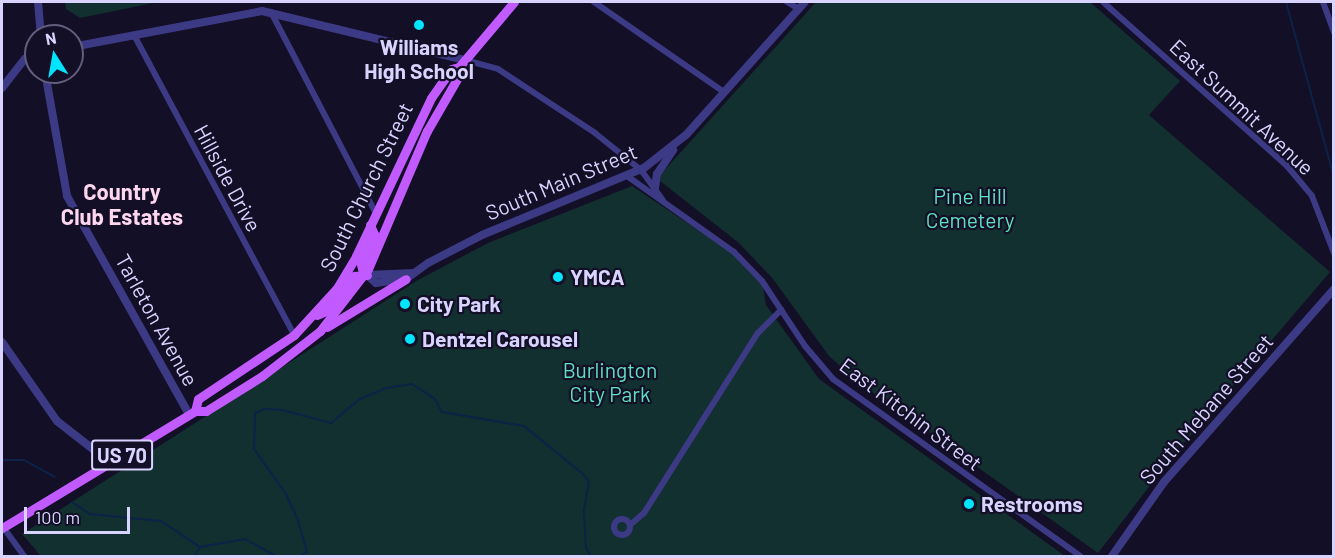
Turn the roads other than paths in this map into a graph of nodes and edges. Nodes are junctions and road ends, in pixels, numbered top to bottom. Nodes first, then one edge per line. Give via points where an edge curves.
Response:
1 (38, 2) edge
2 (514, 2) edge
3 (594, 2) edge
4 (787, 2) edge
5 (805, 2) edge
6 (1103, 2) edge
7 (1323, 2) edge
8 (799, 9) junction
9 (270, 11) junction
10 (40, 24) edge
11 (1334, 33) edge
12 (134, 35) junction
13 (84, 45) edge
14 (24, 60) edge
15 (462, 63) junction
16 (47, 84) edge
17 (2, 88) edge
18 (724, 92) junction
19 (678, 142) junction
20 (641, 170) junction
21 (627, 176) junction
22 (655, 188) junction
23 (665, 203) junction
24 (376, 214) junction
25 (370, 225) junction
26 (1334, 253) edge
27 (365, 274) junction
28 (410, 276) junction
29 (1334, 289) edge
30 (781, 310) junction
31 (312, 318) junction
32 (320, 331) junction
33 (294, 335) junction
34 (2, 342) edge
35 (192, 412) junction
36 (106, 465) junction
37 (630, 525) dead end
38 (2, 527) edge
39 (24, 556) edge
40 (1080, 556) edge
41 (1112, 556) edge

1 - 10 street
2 - 15 main road, South Church Street / US 70
3 - 18 street
4 - 8 street
5 - 8 street, South Main Street
6 - 26 street, East Summit Avenue via 1287,166 1312,196
7 - 11 street
8 - 18 street, South Main Street
9 - 12 street
9 - 15 street
9 - 24 street
12 - 13 street
12 - 33 street, Hillside Drive
14 - 17 street
15 - 20 street, East Kitchin Street via 484,62 531,89
15 - 24 main road, South Church Street / US 70 via 451,69 419,118
15 - 27 main road, South Church Street / US 70 via 461,72 427,131
16 - 35 street, Tarleton Avenue via 67,196
18 - 19 street, South Main Street
19 - 20 street, South Main Street
19 - 22 street via 657,174
20 - 21 street, South Main Street
20 - 22 street, East Kitchin Street
21 - 23 street, East Kitchin Street
21 - 28 street, South Main Street via 482,235
22 - 23 street, East Kitchin Street
23 - 30 street, East Kitchin Street via 734,252
24 - 25 main road, South Church Street / US 70
25 - 27 main road via 374,234 361,264
25 - 31 main road, South Church Street / US 70 via 337,288
27 - 28 street, South Main Street via 376,284
27 - 31 main road via 354,276 328,310
27 - 32 main road, South Church Street / US 70
28 - 32 main road
29 - 41 street, South Mebane Street via 1164,482
30 - 37 street via 758,333 644,513
30 - 40 street, East Kitchin Street via 833,379
31 - 33 main road, South Church Street / US 70
32 - 35 main road, South Church Street / US 70 via 262,376 206,411
33 - 35 main road, South Church Street / US 70 via 198,399
34 - 36 street via 57,421
35 - 36 main road, South Church Street / US 70
36 - 38 main road, South Church Street / US 70
38 - 39 street

